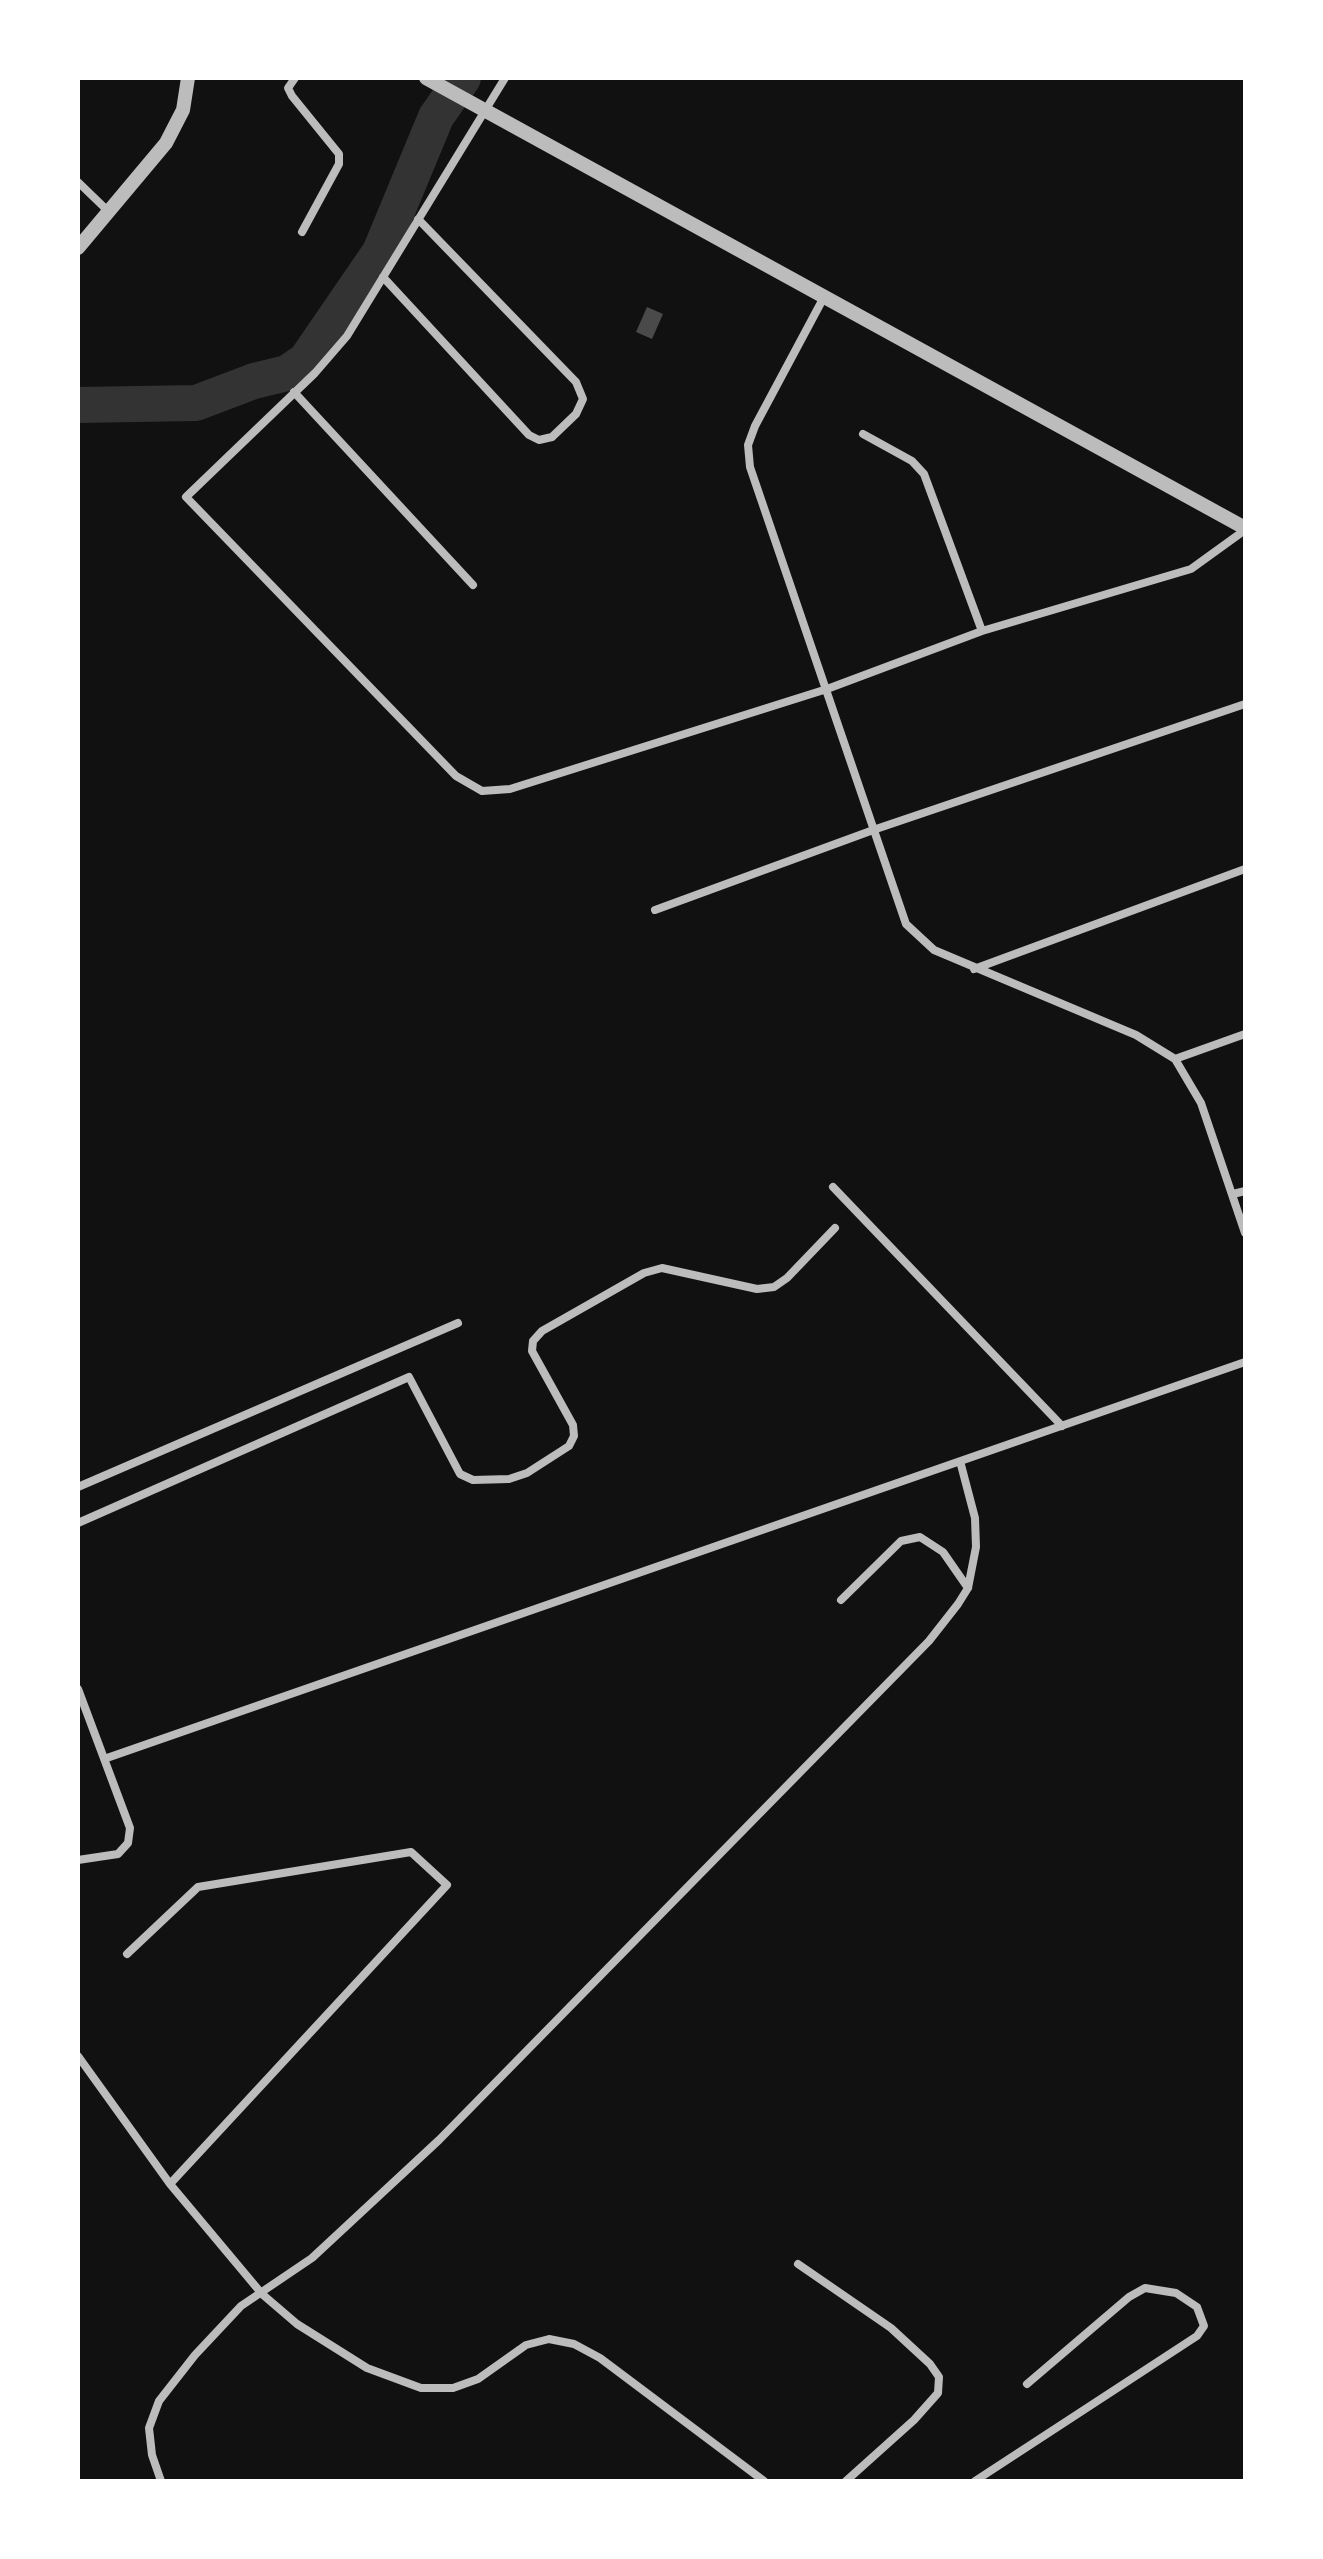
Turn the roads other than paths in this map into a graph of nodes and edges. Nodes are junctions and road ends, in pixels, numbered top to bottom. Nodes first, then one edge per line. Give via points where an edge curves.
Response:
1 (188, 78) edge
2 (295, 78) edge
3 (426, 78) edge
4 (505, 78) edge
5 (483, 112) junction
6 (78, 182) edge
7 (109, 212) junction
8 (418, 219) junction
9 (302, 232) dead end
10 (78, 248) edge
11 (383, 277) junction
12 (824, 297) junction
13 (294, 392) junction
14 (863, 434) dead end
15 (1245, 529) edge
16 (473, 585) dead end
17 (982, 631) junction
18 (827, 689) junction
19 (1245, 704) edge
20 (876, 829) junction
21 (1245, 869) edge
22 (655, 910) dead end
23 (974, 969) junction
24 (1245, 1034) edge
25 (1175, 1059) junction
26 (833, 1187) dead end
27 (1245, 1191) edge
28 (1233, 1194) junction
29 (835, 1228) dead end
30 (1245, 1233) edge
31 (458, 1323) dead end
32 (1245, 1362) edge
33 (1062, 1426) junction
34 (960, 1461) junction
35 (78, 1487) edge
36 (78, 1523) edge
37 (968, 1588) junction
38 (841, 1600) dead end
39 (78, 1689) edge
40 (104, 1759) junction
41 (78, 1860) edge
42 (127, 1954) dead end
43 (78, 2056) edge
44 (170, 2184) junction
45 (798, 2264) dead end
46 (262, 2294) junction
47 (1027, 2384) dead end
48 (161, 2481) edge
49 (764, 2481) edge
50 (846, 2481) edge
51 (975, 2481) edge

1 - 7 street via 183,110 166,143
2 - 9 street via 288,88 292,96 339,154 339,164
3 - 5 street
4 - 5 street
5 - 8 street
5 - 12 street
6 - 7 street
7 - 10 street
8 - 11 street
8 - 11 street via 576,382 583,399 576,414 552,437 539,440 529,435
11 - 13 street via 347,336
12 - 15 street
12 - 18 street via 748,445 750,467
13 - 16 street
13 - 18 street via 186,497 456,776 482,791 510,789
14 - 17 street via 912,461 924,474
15 - 17 street via 1191,569
17 - 18 street
18 - 20 street
19 - 20 street
20 - 22 street
20 - 23 street via 906,924 934,950
21 - 23 street
23 - 25 street via 1136,1035
24 - 25 street
25 - 28 street via 1201,1103
26 - 33 street
27 - 28 street
28 - 30 street
29 - 36 street via 774,1287 757,1289 662,1268 542,1331 532,1351 574,1436 569,1446 527,1473 473,1480 460,1474 409,1377
31 - 35 street
32 - 33 street
33 - 34 street
34 - 37 street via 975,1518
34 - 40 street
37 - 38 street via 943,1552 920,1537 901,1541
37 - 46 street via 929,1641 439,2140 312,2258
39 - 40 street
40 - 41 street via 130,1828 128,1843 118,1854
42 - 44 street via 198,1887 411,1852 447,1885
43 - 44 street
44 - 46 street
45 - 50 street via 891,2328 939,2377 938,2393 914,2420
46 - 48 street via 241,2306 159,2401 149,2428
46 - 49 street via 297,2324 367,2368 421,2388 453,2388 478,2379 526,2345 549,2339 574,2344
47 - 51 street via 1145,2288 1176,2293 1197,2307 1204,2326 1197,2336

